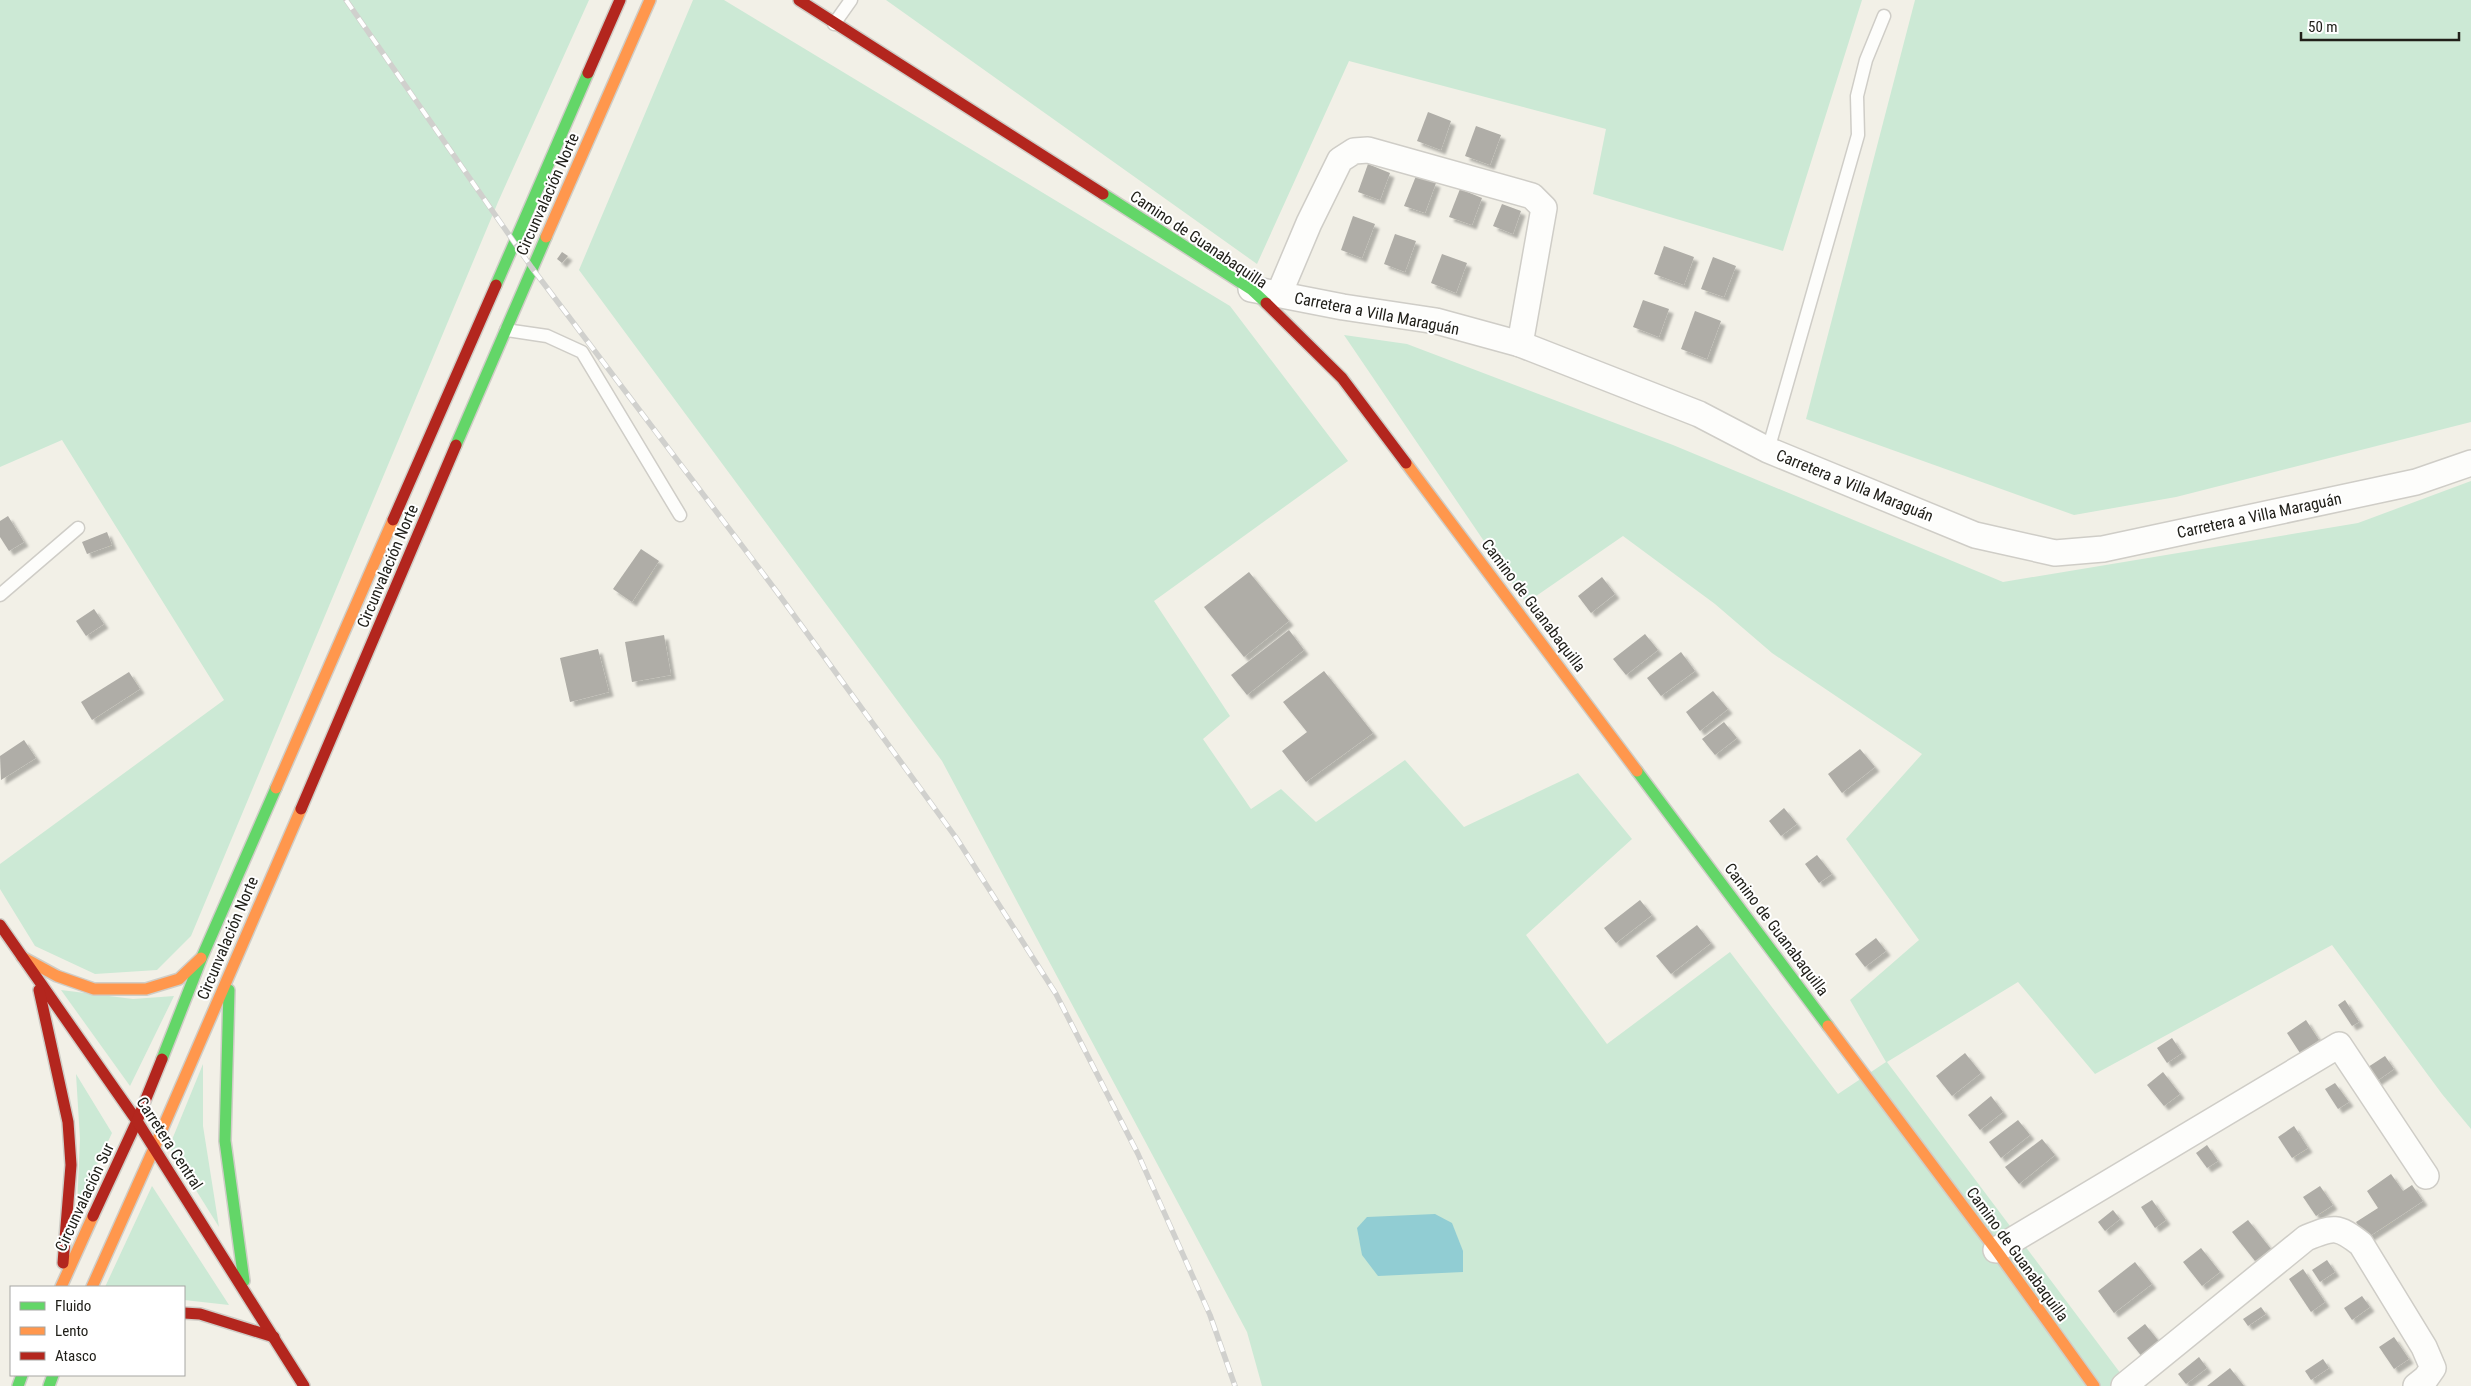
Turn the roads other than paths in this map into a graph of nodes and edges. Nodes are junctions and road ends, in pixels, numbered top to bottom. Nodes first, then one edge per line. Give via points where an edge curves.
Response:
1 (620, 0) edge
2 (650, 0) edge
3 (799, 0) edge
4 (851, 0) edge
5 (1884, 16) dead end
6 (834, 24) junction
7 (1251, 289) junction
8 (1279, 294) junction
9 (506, 330) junction
10 (1520, 344) junction
11 (1768, 450) junction
12 (2471, 463) edge
13 (680, 515) dead end
14 (78, 528) dead end
15 (0, 595) edge
16 (0, 925) edge
17 (22, 957) junction
18 (202, 957) junction
19 (229, 973) junction
20 (37, 979) junction
21 (137, 1121) junction
22 (155, 1146) junction
23 (2426, 1176) dead end
24 (1996, 1250) junction
25 (60, 1286) edge
26 (60, 1286) edge
27 (92, 1286) edge
28 (246, 1292) junction
29 (185, 1313) edge
30 (274, 1337) junction
31 (304, 1386) edge
32 (2094, 1386) edge
33 (2124, 1386) edge
34 (2416, 1386) edge

1 - 18 main road, Circunvalación Norte
2 - 9 main road, Circunvalación Norte
3 - 6 main road, Camino de Guanabaquilla
4 - 6 lane
5 - 11 lane via 1866,60 1857,96 1858,135
6 - 7 main road, Camino de Guanabaquilla
7 - 8 street, Carretera a Villa Maraguán
7 - 24 main road, Camino de Guanabaquilla via 1342,378
8 - 10 street, Carretera a Villa Maraguán via 1436,321
8 - 10 street via 1340,160 1354,151 1368,150 1532,196 1544,208
9 - 13 lane via 547,336 582,352
9 - 19 main road, Circunvalación Norte
10 - 11 street, Carretera a Villa Maraguán via 1700,414
11 - 12 street, Carretera a Villa Maraguán via 1975,535 2055,553 2103,548 2406,484
14 - 15 lane
16 - 17 main road, Carretera Central
17 - 18 main road via 57,976 94,989 146,989 179,979
17 - 20 main road, Carretera Central
18 - 21 main road, Circunvalación Norte
19 - 22 main road, Circunvalación Norte via 180,1094
19 - 28 main road via 224,1141
20 - 21 main road, Carretera Central
20 - 25 main road via 68,1122 70,1148 68,1221
21 - 22 main road, Carretera Central
21 - 26 main road, Circunvalación Sur
22 - 27 main road
22 - 28 main road, Carretera Central
23 - 24 street via 2340,1045
24 - 32 main road, Camino de Guanabaquilla
28 - 30 main road, Carretera Central
29 - 30 main road via 200,1314
30 - 31 main road, Carretera Central
33 - 34 street via 2306,1238 2329,1228 2347,1232 2361,1244 2424,1347 2433,1368

